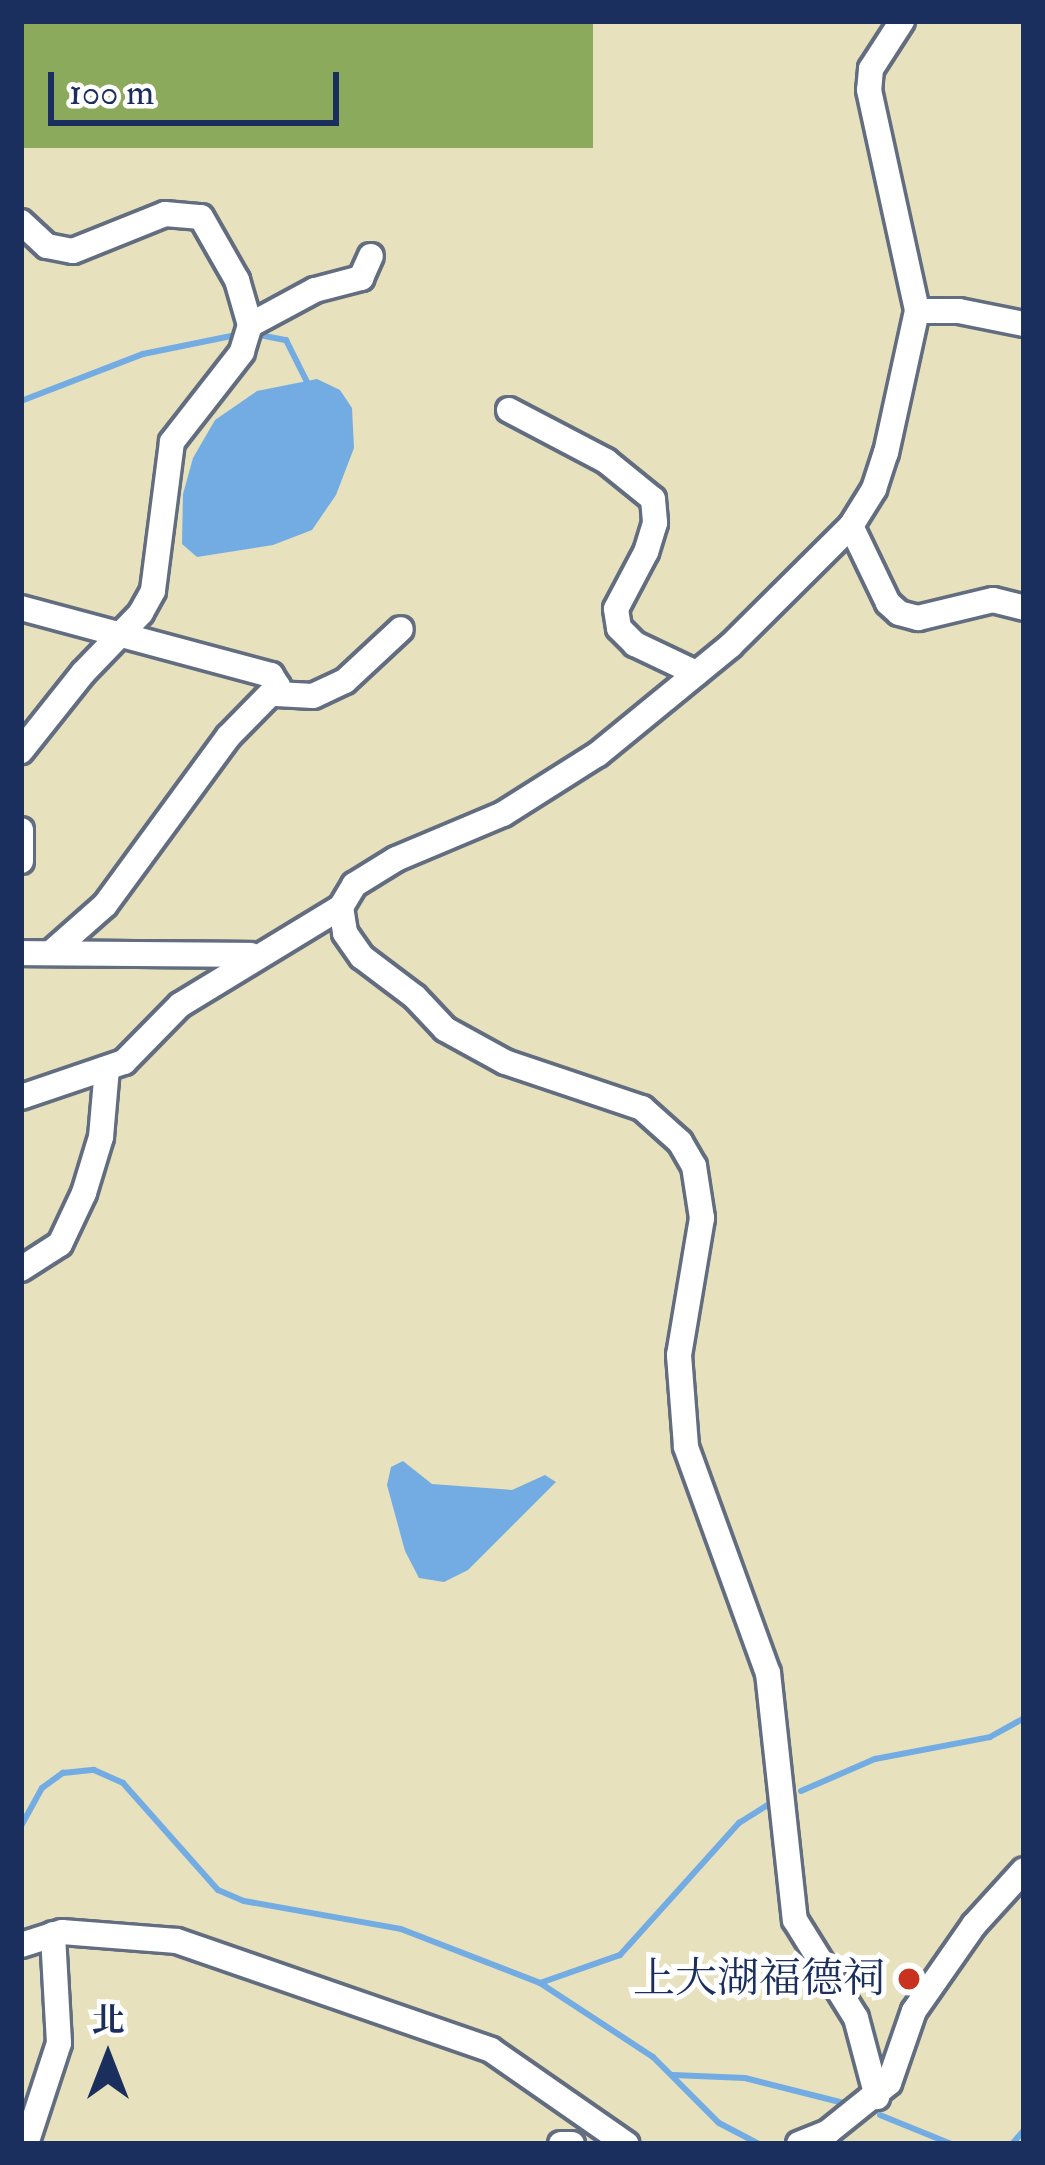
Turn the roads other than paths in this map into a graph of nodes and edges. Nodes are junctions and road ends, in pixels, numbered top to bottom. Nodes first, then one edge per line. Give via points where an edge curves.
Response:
1 (902, 21) edge
2 (21, 222) edge
3 (371, 256) dead end
4 (917, 311) junction
5 (1024, 324) edge
6 (250, 325) junction
7 (509, 410) dead end
8 (851, 526) junction
9 (21, 608) edge
10 (1024, 608) edge
11 (400, 629) dead end
12 (128, 632) junction
13 (696, 673) junction
14 (276, 694) junction
15 (21, 751) edge
16 (21, 830) edge
17 (21, 861) edge
18 (341, 908) junction
19 (54, 950) junction
20 (21, 953) edge
21 (266, 954) junction
22 (107, 1068) junction
23 (21, 1096) edge
24 (21, 1269) edge
25 (1024, 1870) edge
26 (53, 1934) junction
27 (21, 1945) edge
28 (877, 2097) junction
29 (26, 2144) edge
30 (561, 2144) edge
31 (572, 2144) edge
32 (626, 2144) edge
33 (799, 2144) edge

1 - 4 street via 871,69 869,90
2 - 6 street via 47,246 74,251 165,214 201,217 237,280
3 - 6 street via 361,278 315,290
4 - 5 street
4 - 8 street via 886,453
6 - 12 street via 242,352 172,442 153,591
7 - 13 street via 606,461 653,499 646,552 616,609 620,628 634,644
8 - 10 street via 898,614 931,616 993,600
8 - 13 street
9 - 12 street
11 - 14 street via 345,681 313,695
12 - 14 street via 271,674
12 - 15 street via 82,673
13 - 18 street via 598,754 503,814 396,859 354,885
14 - 19 street via 228,737 105,905
16 - 17 street
18 - 21 street
18 - 28 street via 345,933 362,957 445,1029 505,1062 642,1108 694,1166 702,1218 680,1355 686,1447 768,1673 789,1901 856,2018
19 - 20 street
19 - 21 street via 206,959
21 - 22 street via 213,982 138,1052
22 - 23 street
22 - 24 street via 101,1137 84,1193 60,1244
25 - 28 street via 914,2011 900,2061
26 - 27 street
26 - 29 street via 59,2043
26 - 32 street via 177,1941 427,2024 490,2050
28 - 33 street
30 - 31 street

